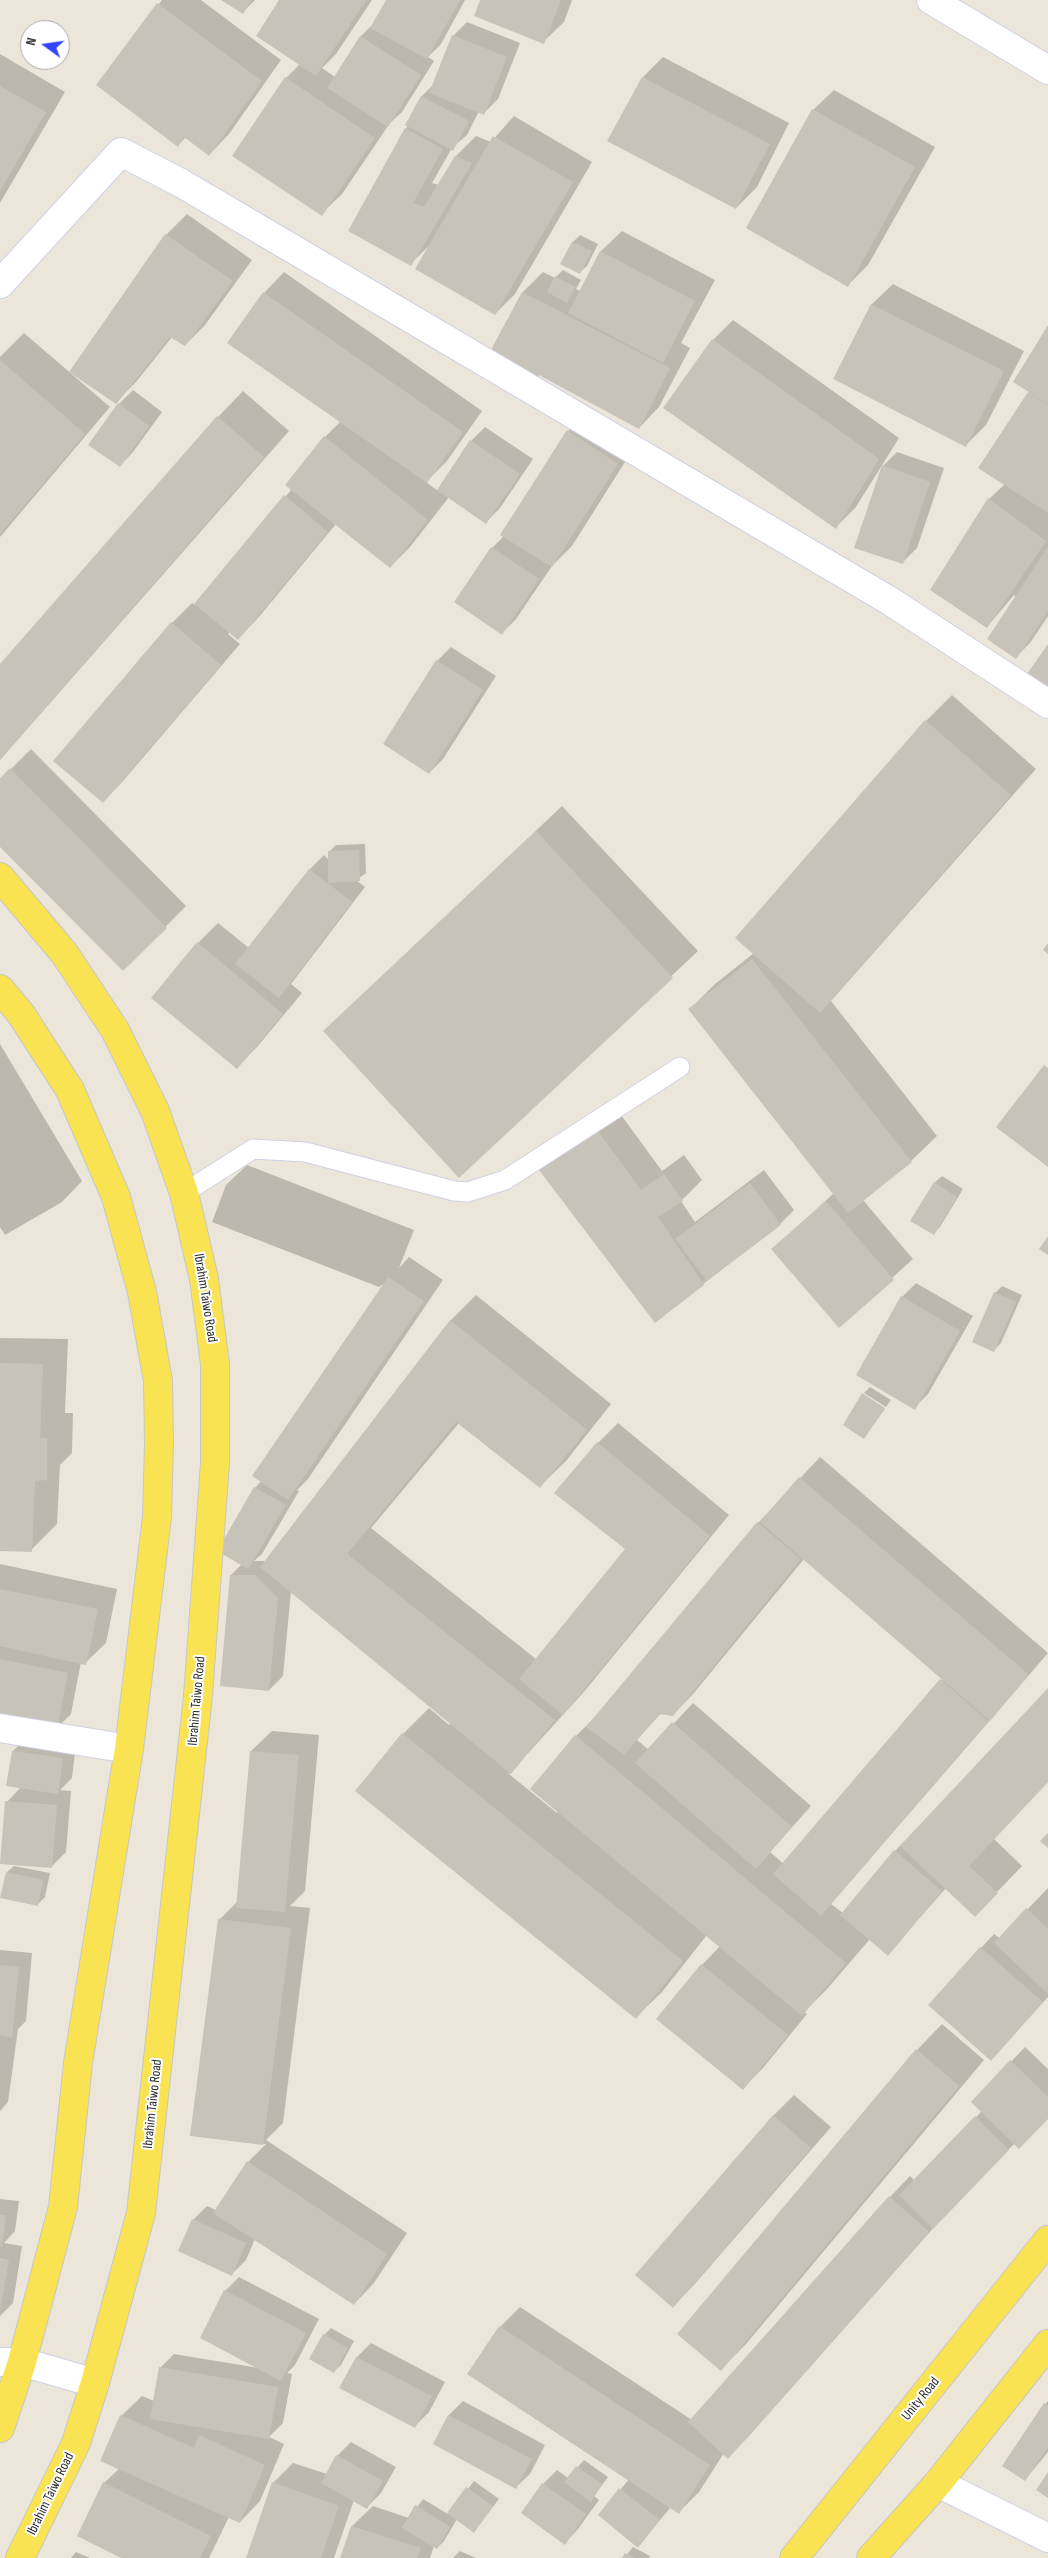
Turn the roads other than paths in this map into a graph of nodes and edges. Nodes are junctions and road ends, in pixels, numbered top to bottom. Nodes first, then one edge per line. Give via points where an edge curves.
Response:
1 (931, 0) edge
2 (1048, 70) edge
3 (0, 284) edge
4 (1048, 704) edge
5 (0, 876) edge
6 (0, 989) edge
7 (680, 1067) dead end
8 (184, 1193) junction
9 (0, 1728) edge
10 (129, 1749) junction
11 (1048, 2240) edge
12 (1048, 2344) edge
13 (11, 2362) edge
14 (95, 2383) junction
15 (0, 2428) edge
16 (938, 2482) junction
17 (1048, 2538) edge
18 (20, 2558) edge
19 (794, 2558) edge
20 (872, 2558) edge

1 - 2 street
3 - 4 street via 121,152 181,183 881,596
5 - 8 main road, Ibrahim Taiwo Road via 64,954 115,1030 155,1111
6 - 10 main road via 21,1014 70,1090 116,1197 142,1292 158,1381 156,1517
7 - 8 lane via 505,1180 468,1192 305,1152 253,1149
8 - 14 main road, Ibrahim Taiwo Road via 204,1279 215,1364 215,1462 199,1686 141,2212
9 - 10 street
10 - 13 main road via 78,2063 63,2207
11 - 19 main road, Unity Road
12 - 16 main road
13 - 14 street
13 - 15 main road
14 - 18 main road, Ibrahim Taiwo Road via 76,2443
16 - 17 street
16 - 20 main road

